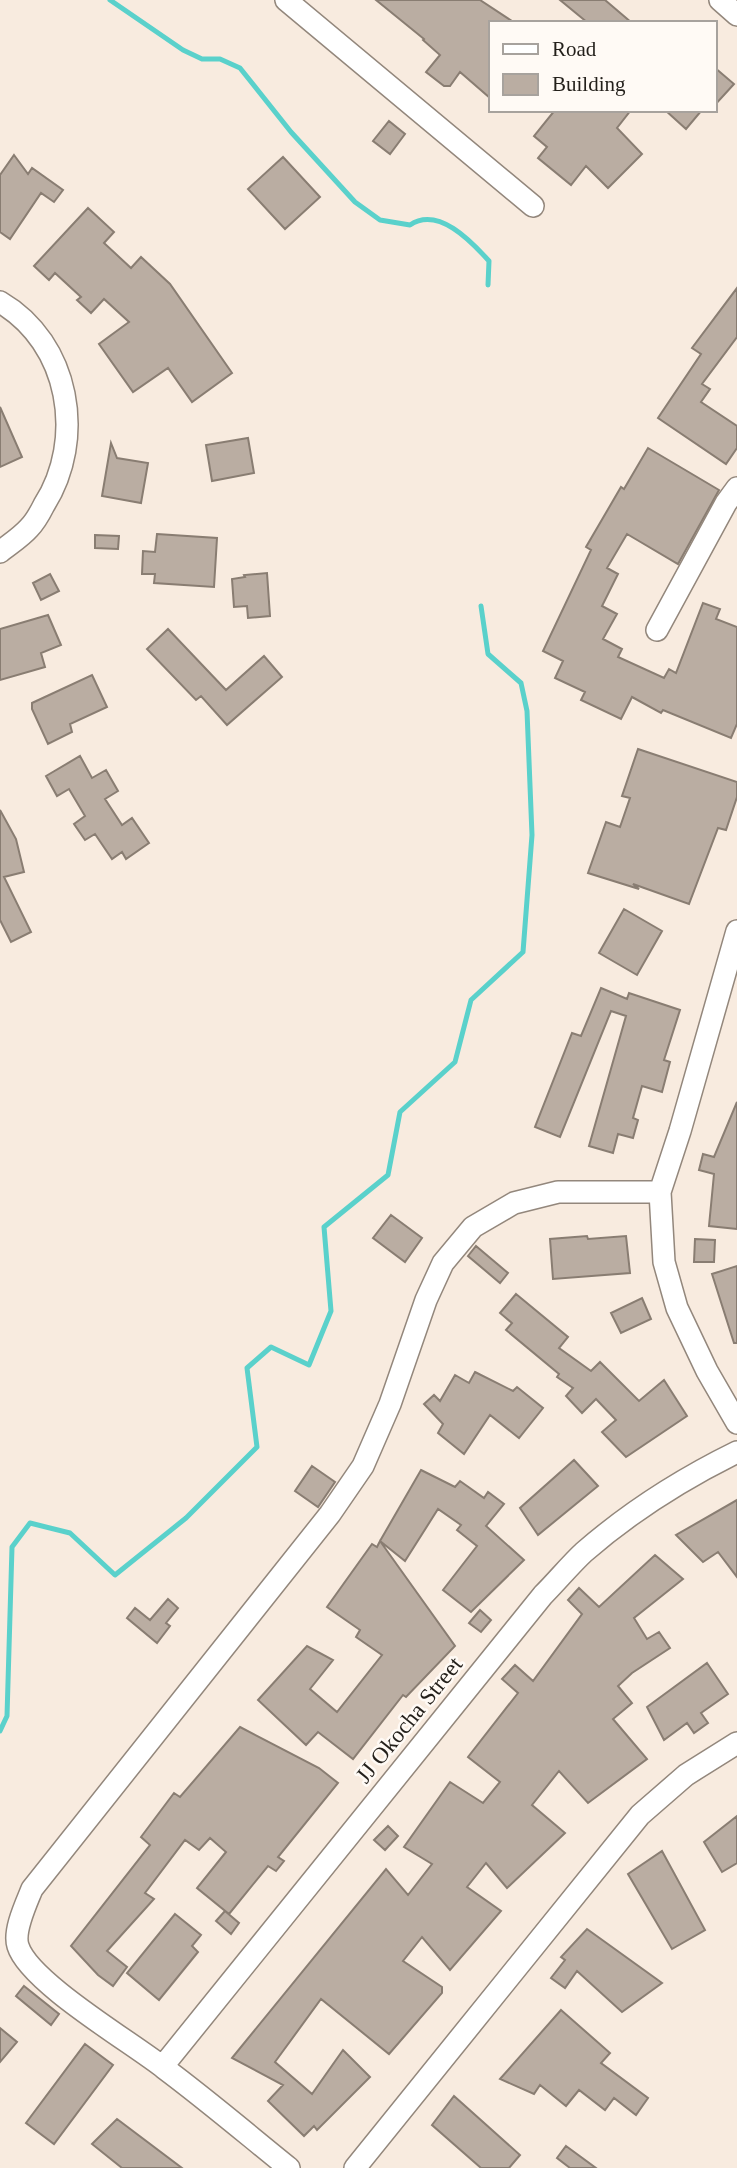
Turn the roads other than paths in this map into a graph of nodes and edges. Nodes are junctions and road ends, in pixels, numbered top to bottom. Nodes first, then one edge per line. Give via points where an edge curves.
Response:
1 (286, 0) edge
2 (720, 0) edge
3 (737, 15) edge
4 (533, 206) dead end
5 (0, 302) edge
6 (737, 488) edge
7 (0, 552) edge
8 (657, 630) dead end
9 (737, 931) edge
10 (660, 1192) junction
11 (737, 1423) edge
12 (737, 1451) edge
13 (737, 1744) edge
14 (163, 2066) junction
15 (289, 2168) edge
16 (355, 2168) edge

1 - 4 street
2 - 3 street
5 - 7 street via 15,310 38,335 57,367 68,407 68,448 53,491 31,527
6 - 8 street
9 - 10 street
10 - 11 street via 664,1262 677,1308
10 - 14 street via 558,1192 514,1203 473,1227 443,1263 363,1466 32,1889 17,1944 31,1969
12 - 14 street, JJ Okocha Street via 694,1473 630,1516 583,1553 543,1595
13 - 16 street via 685,1776 640,1815
14 - 15 street

